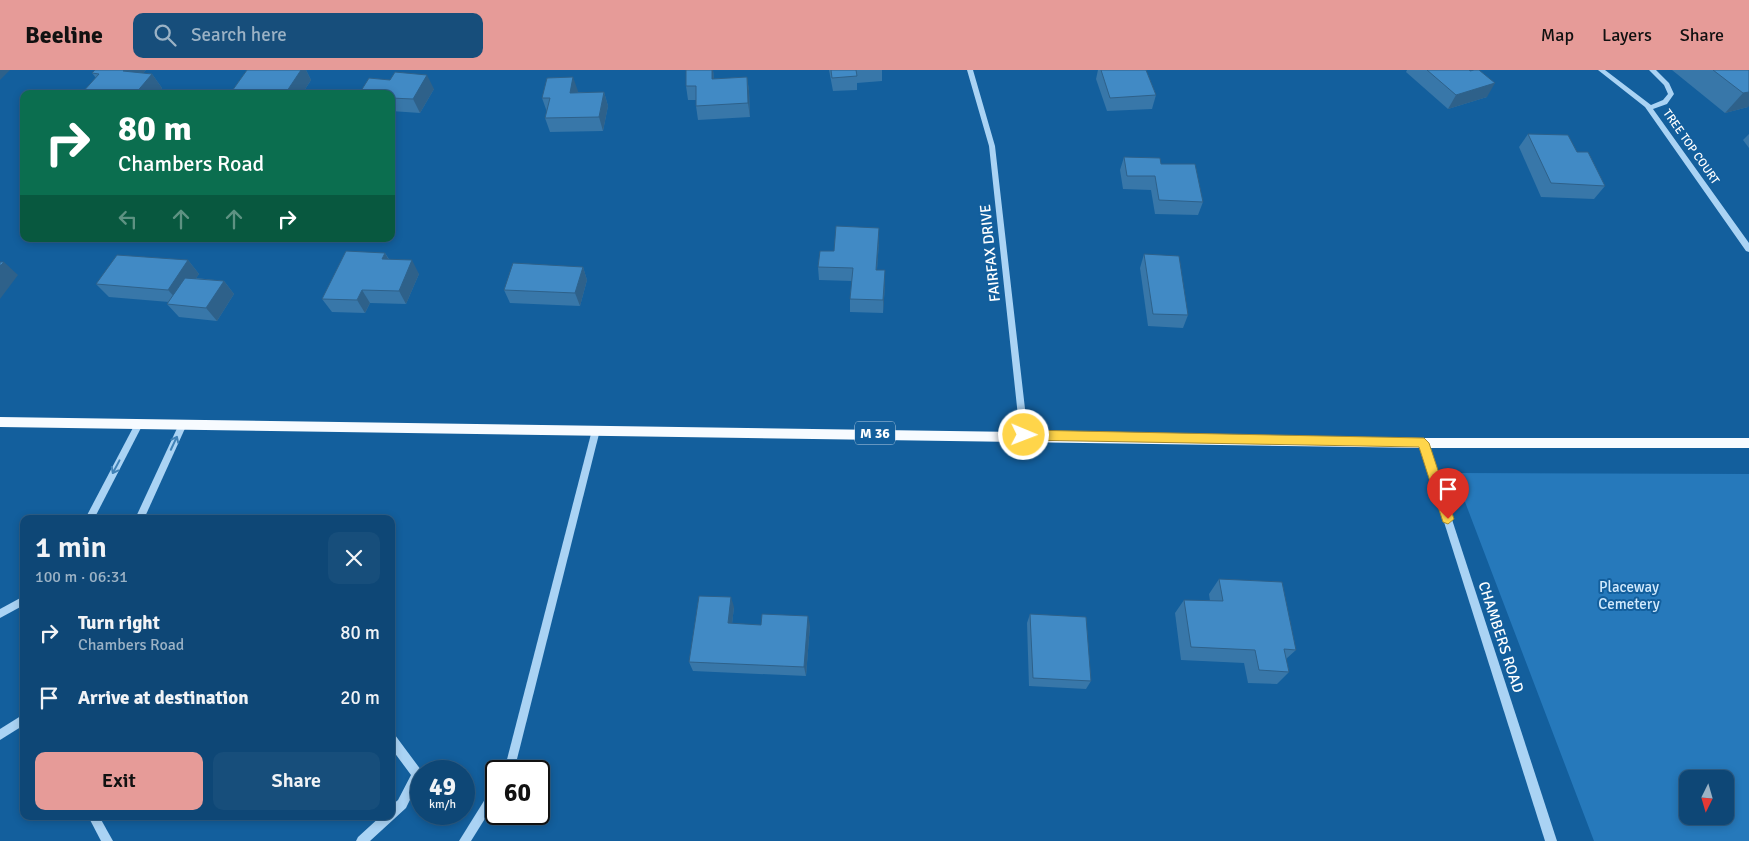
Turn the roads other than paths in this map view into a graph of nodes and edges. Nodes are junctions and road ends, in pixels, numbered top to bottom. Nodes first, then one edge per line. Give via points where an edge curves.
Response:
1 (970, 70) edge
2 (1601, 70) edge
3 (1652, 70) edge
4 (1650, 108) junction
5 (1749, 249) edge
6 (0, 422) edge
7 (139, 424) junction
8 (183, 424) junction
9 (596, 430) junction
10 (1024, 435) junction
11 (1424, 443) junction
12 (1749, 443) edge
13 (91, 515) edge
14 (142, 515) edge
15 (20, 602) edge
16 (0, 614) edge
17 (20, 722) edge
18 (0, 735) edge
19 (395, 744) edge
20 (512, 760) edge
21 (485, 809) edge
22 (395, 810) edge
23 (95, 820) edge
24 (385, 820) edge
25 (107, 841) edge
26 (362, 841) edge
27 (465, 841) edge
28 (1550, 841) edge

1 - 10 street, FAIRFAX DRIVE via 992,146
2 - 4 street, TREE TOP COURT
3 - 4 street via 1667,84 1671,94 1665,102
4 - 5 street, TREE TOP COURT
6 - 7 main road, M 36
7 - 8 main road, M 36
7 -> 13 street
8 - 9 main road, M 36
14 -> 8 street
9 - 10 main road, M 36
9 - 20 street
10 - 11 main road, M 36
11 - 12 main road, M 36
11 - 28 street, CHAMBERS ROAD
15 - 16 street
17 - 18 street
19 - 22 street via 417,774 402,804
21 - 27 street
23 - 25 street
24 - 26 street

